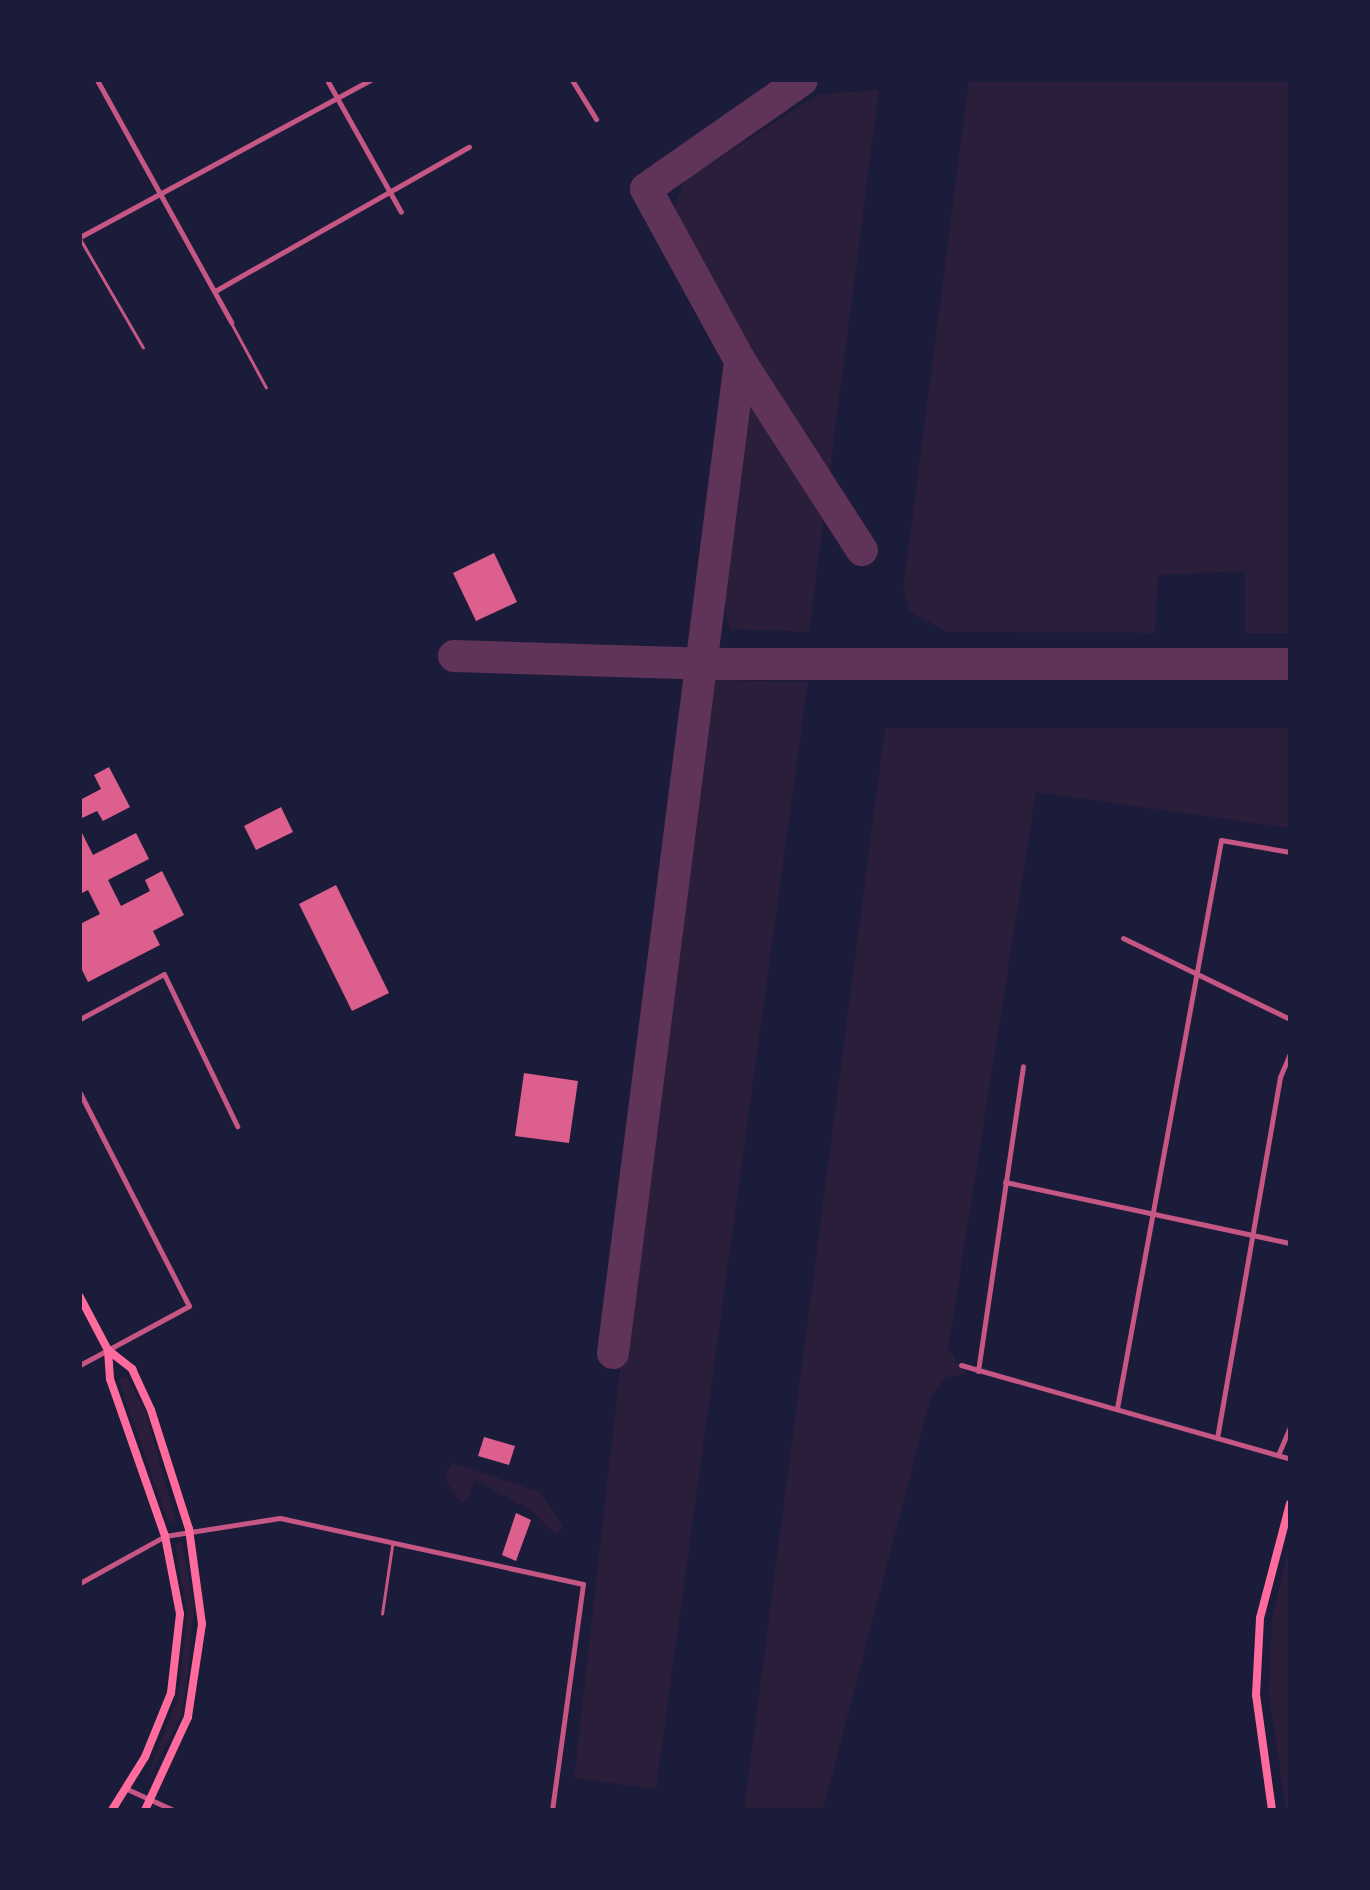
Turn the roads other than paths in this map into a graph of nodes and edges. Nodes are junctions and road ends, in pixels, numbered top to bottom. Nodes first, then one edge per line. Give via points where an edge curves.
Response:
1 (97, 80) edge
2 (327, 80) edge
3 (370, 80) edge
4 (572, 80) edge
5 (338, 100) junction
6 (596, 119) dead end
7 (469, 147) dead end
8 (390, 192) junction
9 (163, 193) junction
10 (402, 212) dead end
11 (80, 238) edge
12 (215, 290) junction
13 (231, 322) joint
14 (143, 347) dead end
15 (266, 387) dead end
16 (1290, 852) edge
17 (1123, 938) dead end
18 (1196, 970) junction
19 (1289, 1016) edge
20 (80, 1018) edge
21 (1290, 1053) edge
22 (1023, 1066) dead end
23 (80, 1092) edge
24 (238, 1126) dead end
25 (1004, 1182) junction
26 (1151, 1213) junction
27 (1254, 1234) junction
28 (1290, 1244) edge
29 (80, 1297) edge
30 (108, 1350) junction
31 (80, 1365) edge
32 (961, 1365) dead end
33 (978, 1371) junction
34 (1116, 1408) junction
35 (1290, 1428) edge
36 (1216, 1438) junction
37 (1278, 1455) junction
38 (1290, 1459) edge
39 (1290, 1504) edge
40 (189, 1529) junction
41 (165, 1536) junction
42 (393, 1542) junction
43 (80, 1583) edge
44 (382, 1614) dead end
45 (127, 1789) junction
46 (152, 1801) junction
47 (112, 1810) edge
48 (144, 1810) edge
49 (173, 1810) edge
50 (552, 1810) edge
51 (1272, 1810) edge

1 - 9 street
2 - 5 street
3 - 5 street
4 - 6 street
5 - 8 street
5 - 9 street
7 - 8 street
8 - 10 street
8 - 12 street
9 - 11 street
9 - 12 street
11 - 14 lane
12 - 13 street
13 - 15 lane
16 - 18 street via 1221,840
17 - 18 street
18 - 19 street
18 - 26 street
20 - 24 street via 164,974
21 - 27 street via 1280,1077
22 - 25 street
23 - 30 street via 189,1306
25 - 26 street
25 - 33 street
26 - 27 street
26 - 34 street
27 - 28 street
27 - 36 street
29 - 30 main road
30 - 31 street
30 - 40 main road via 132,1368
30 - 41 main road via 110,1379
32 - 33 street
33 - 34 street
34 - 36 street
35 - 37 street
36 - 37 street
37 - 38 street
39 - 51 main road via 1260,1618 1256,1694
40 - 41 street
40 - 42 street via 280,1518
40 - 46 main road via 202,1624 196,1670 188,1717
41 - 43 street
41 - 45 main road via 180,1614 176,1660 163,1717
42 - 44 lane
42 - 50 street via 583,1584
45 - 46 street
45 - 47 main road
46 - 48 main road
46 - 49 street

